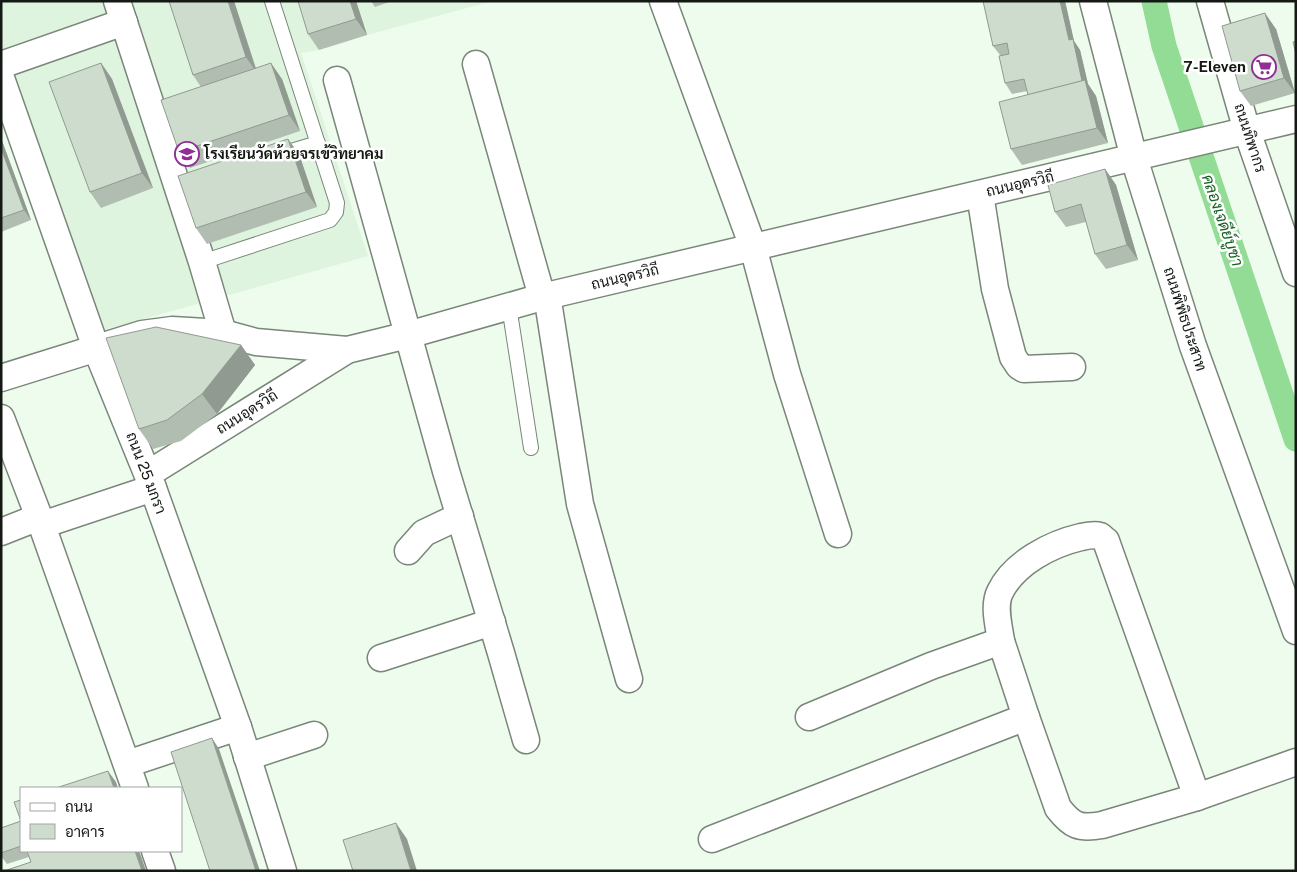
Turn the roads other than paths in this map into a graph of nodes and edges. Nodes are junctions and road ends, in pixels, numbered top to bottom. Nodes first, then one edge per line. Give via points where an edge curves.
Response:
1 (272, 1) edge
2 (663, 1) edge
3 (1093, 1) edge
4 (1210, 1) edge
5 (121, 12) edge
6 (476, 64) dead end
7 (1, 65) edge
8 (1, 78) edge
9 (337, 80) dead end
10 (1296, 119) edge
11 (1247, 131) junction
12 (318, 143) junction
13 (1134, 158) junction
14 (262, 160) edge
15 (980, 194) junction
16 (753, 247) junction
17 (202, 262) junction
18 (1296, 273) edge
19 (544, 296) junction
20 (509, 306) junction
21 (223, 334) junction
22 (408, 336) junction
23 (96, 348) junction
24 (347, 350) junction
25 (1072, 367) dead end
26 (1, 378) edge
27 (1, 418) edge
28 (531, 448) dead end
29 (150, 481) junction
30 (460, 516) junction
31 (40, 521) junction
32 (1, 532) edge
33 (838, 534) dead end
34 (408, 551) dead end
35 (492, 622) junction
36 (1296, 631) edge
37 (1001, 641) junction
38 (381, 658) dead end
39 (629, 679) dead end
40 (809, 717) dead end
41 (1026, 717) junction
42 (238, 727) junction
43 (314, 736) dead end
44 (526, 740) dead end
45 (247, 757) junction
46 (1296, 762) edge
47 (127, 764) junction
48 (135, 787) edge
49 (1197, 796) junction
50 (712, 839) dead end
51 (155, 852) edge
52 (162, 871) edge
53 (283, 871) edge

1 - 12 lane
2 - 16 street
3 - 13 street, ถนนพิพิธประสาท
4 - 11 street, ถนนทิพากร
5 - 7 street
5 - 17 street via 182,184
6 - 19 street
8 - 23 street, ถนน 25 มกรา
9 - 22 street
10 - 11 street, ถนนอุดรวิถี
11 - 13 street, ถนนอุดรวิถี
11 - 18 street, ถนนทิพากร
12 - 14 lane
12 - 17 lane via 337,203 336,212 330,220
13 - 15 street, ถนนอุดรวิถี
13 - 36 street, ถนนพิพิธประสาท via 1193,346
15 - 16 street, ถนนอุดรวิถี
15 - 25 street via 995,289 1013,357 1024,369
16 - 19 street, ถนนอุดรวิถี
16 - 33 street via 787,374
17 - 21 street
19 - 20 street, ถนนอุดรวิถี
19 - 39 street via 580,504
20 - 22 street, ถนนอุดรวิถี
20 - 28 lane
21 - 23 street via 165,331 142,334
21 - 24 street via 256,342
22 - 24 street, ถนนอุดรวิถี
22 - 30 street
23 - 26 street
23 - 29 street, ถนน 25 มกรา
24 - 29 street, ถนนอุดรวิถี
27 - 31 street
29 - 31 street, ถนนอุดรวิถี
29 - 42 street, ถนน 25 มกรา
30 - 34 street via 424,533
30 - 35 street
31 - 32 street, ถนนอุดรวิถี
31 - 47 street
35 - 38 street
35 - 44 street
37 - 40 street
37 - 41 street
37 - 49 street via 997,616 999,593 1010,577 1040,553 1066,540 1090,535 1106,541
41 - 49 street via 1058,808 1067,820 1078,826 1102,825
41 - 50 street
42 - 45 street, ถนน 25 มกรา
42 - 47 street
43 - 45 street
45 - 53 street, ถนน 25 มกรา
46 - 49 street
47 - 48 street
51 - 52 street

